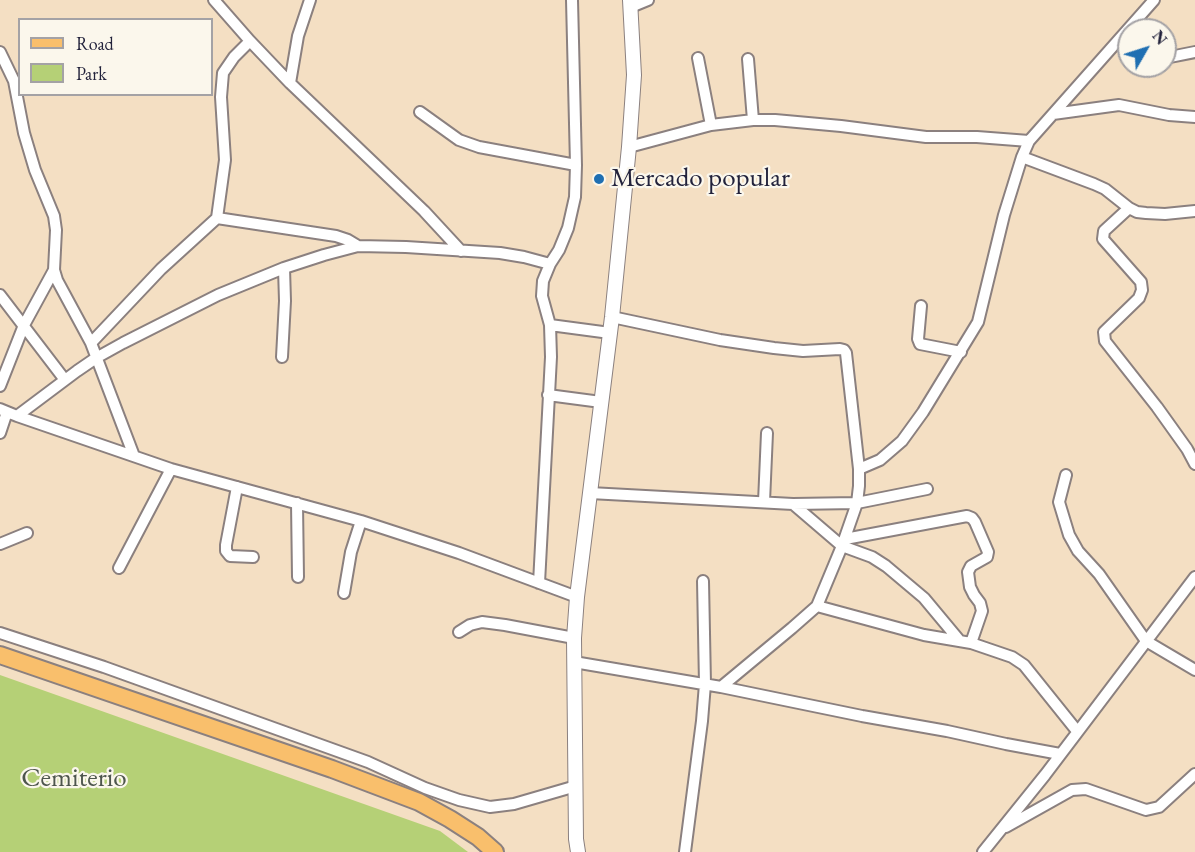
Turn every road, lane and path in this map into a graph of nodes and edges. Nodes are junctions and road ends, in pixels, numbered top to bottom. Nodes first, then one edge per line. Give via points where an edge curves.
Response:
1 (214, 0) edge
2 (310, 0) edge
3 (572, 0) edge
4 (648, 0) edge
5 (1154, 0) edge
6 (630, 4) edge
7 (250, 41) junction
8 (0, 52) edge
9 (1195, 52) edge
10 (1177, 56) edge
11 (698, 58) dead end
12 (748, 59) dead end
13 (290, 82) junction
14 (420, 112) dead end
15 (1053, 114) junction
16 (1195, 117) edge
17 (753, 120) junction
18 (711, 125) junction
19 (1029, 141) junction
20 (629, 147) junction
21 (1022, 157) junction
22 (576, 165) junction
23 (1130, 208) junction
24 (1195, 211) edge
25 (217, 218) junction
26 (358, 246) junction
27 (461, 251) junction
28 (550, 264) junction
29 (285, 268) junction
30 (54, 270) junction
31 (0, 295) edge
32 (921, 306) dead end
33 (612, 317) junction
34 (24, 325) junction
35 (550, 325) junction
36 (610, 333) junction
37 (91, 343) junction
38 (961, 352) junction
39 (282, 357) dead end
40 (96, 358) junction
41 (65, 380) junction
42 (0, 386) edge
43 (548, 395) junction
44 (601, 402) junction
45 (8, 412) edge
46 (0, 433) edge
47 (767, 434) dead end
48 (134, 456) junction
49 (1195, 464) edge
50 (171, 469) junction
51 (859, 469) junction
52 (1066, 475) dead end
53 (237, 487) junction
54 (927, 489) dead end
55 (590, 493) junction
56 (764, 502) junction
57 (297, 503) junction
58 (857, 503) junction
59 (793, 504) junction
60 (361, 520) junction
61 (27, 533) dead end
62 (843, 542) junction
63 (0, 544) edge
64 (253, 557) dead end
65 (119, 568) dead end
66 (298, 577) dead end
67 (1195, 577) edge
68 (703, 581) dead end
69 (539, 583) junction
70 (344, 593) dead end
71 (577, 597) junction
72 (817, 606) junction
73 (459, 632) dead end
74 (0, 633) edge
75 (574, 638) junction
76 (959, 640) junction
77 (1146, 641) junction
78 (971, 643) junction
79 (0, 655) edge
80 (574, 662) junction
81 (1195, 670) edge
82 (705, 684) junction
83 (721, 687) junction
84 (1077, 731) junction
85 (1060, 754) junction
86 (1195, 774) edge
87 (576, 786) junction
88 (1001, 830) junction
89 (576, 848) edge
90 (495, 852) edge
91 (685, 852) edge
92 (983, 852) edge

1 - 7 street
2 - 13 street via 298,36
3 - 22 street
4 - 6 street
5 - 15 street
6 - 20 street via 634,75
7 - 13 street
7 - 25 street via 223,73 225,160
8 - 30 street via 14,81 34,170 54,216
9 - 10 street
11 - 18 street
12 - 17 street
13 - 27 street
14 - 22 street via 459,140 479,147
15 - 16 street via 1119,105
15 - 19 street
17 - 18 street
17 - 19 street via 926,137
18 - 20 street
19 - 21 street
20 - 33 street
21 - 23 street via 1105,189
21 - 38 street via 978,322
22 - 28 street via 575,197 568,228
23 - 24 street via 1165,214
23 - 49 street via 1104,231 1103,239 1141,282 1142,290 1139,298 1104,332 1105,341
25 - 26 street via 336,236
25 - 37 street via 161,269
26 - 27 street
26 - 29 street
27 - 28 street via 500,253
28 - 35 street via 542,296
29 - 39 street
29 - 40 street via 218,295
30 - 34 street
30 - 37 street
31 - 34 street
32 - 38 street via 920,344
33 - 36 street
33 - 51 street via 757,346 844,350
34 - 41 street
34 - 42 street
35 - 36 street
35 - 43 street
36 - 44 street
37 - 40 street
38 - 51 street via 902,441 880,460
40 - 41 street
40 - 48 street
41 - 45 street
43 - 44 street
43 - 69 street
44 - 55 street
45 - 46 street
45 - 48 street
47 - 56 street
48 - 50 street
50 - 53 street
50 - 65 street
51 - 58 street
52 - 77 street via 1059,502 1069,535
53 - 57 street
53 - 64 street via 226,551 230,556
54 - 58 street
55 - 56 street
55 - 71 street
56 - 59 street
57 - 60 street
57 - 66 street
58 - 59 street
58 - 62 street
59 - 62 street
60 - 69 street
60 - 70 street
61 - 63 street
62 - 72 street
62 - 76 street via 886,566 924,598
62 - 78 street via 972,518 988,552 968,572 969,587 982,611
67 - 77 street
68 - 82 street
69 - 71 street
71 - 75 street
72 - 76 street via 924,635
72 - 83 street
73 - 75 street via 482,622
74 - 87 street via 368,762 459,800 490,807
75 - 80 street
76 - 78 street
77 - 81 street
77 - 84 street
78 - 84 street via 1024,665
79 - 90 main road via 419,802 478,837
80 - 82 street
80 - 87 street
82 - 83 street
82 - 91 street
83 - 85 street
84 - 85 street
85 - 88 street
86 - 88 street via 1159,807 1146,810 1086,789 1072,790
87 - 89 street
88 - 92 street

